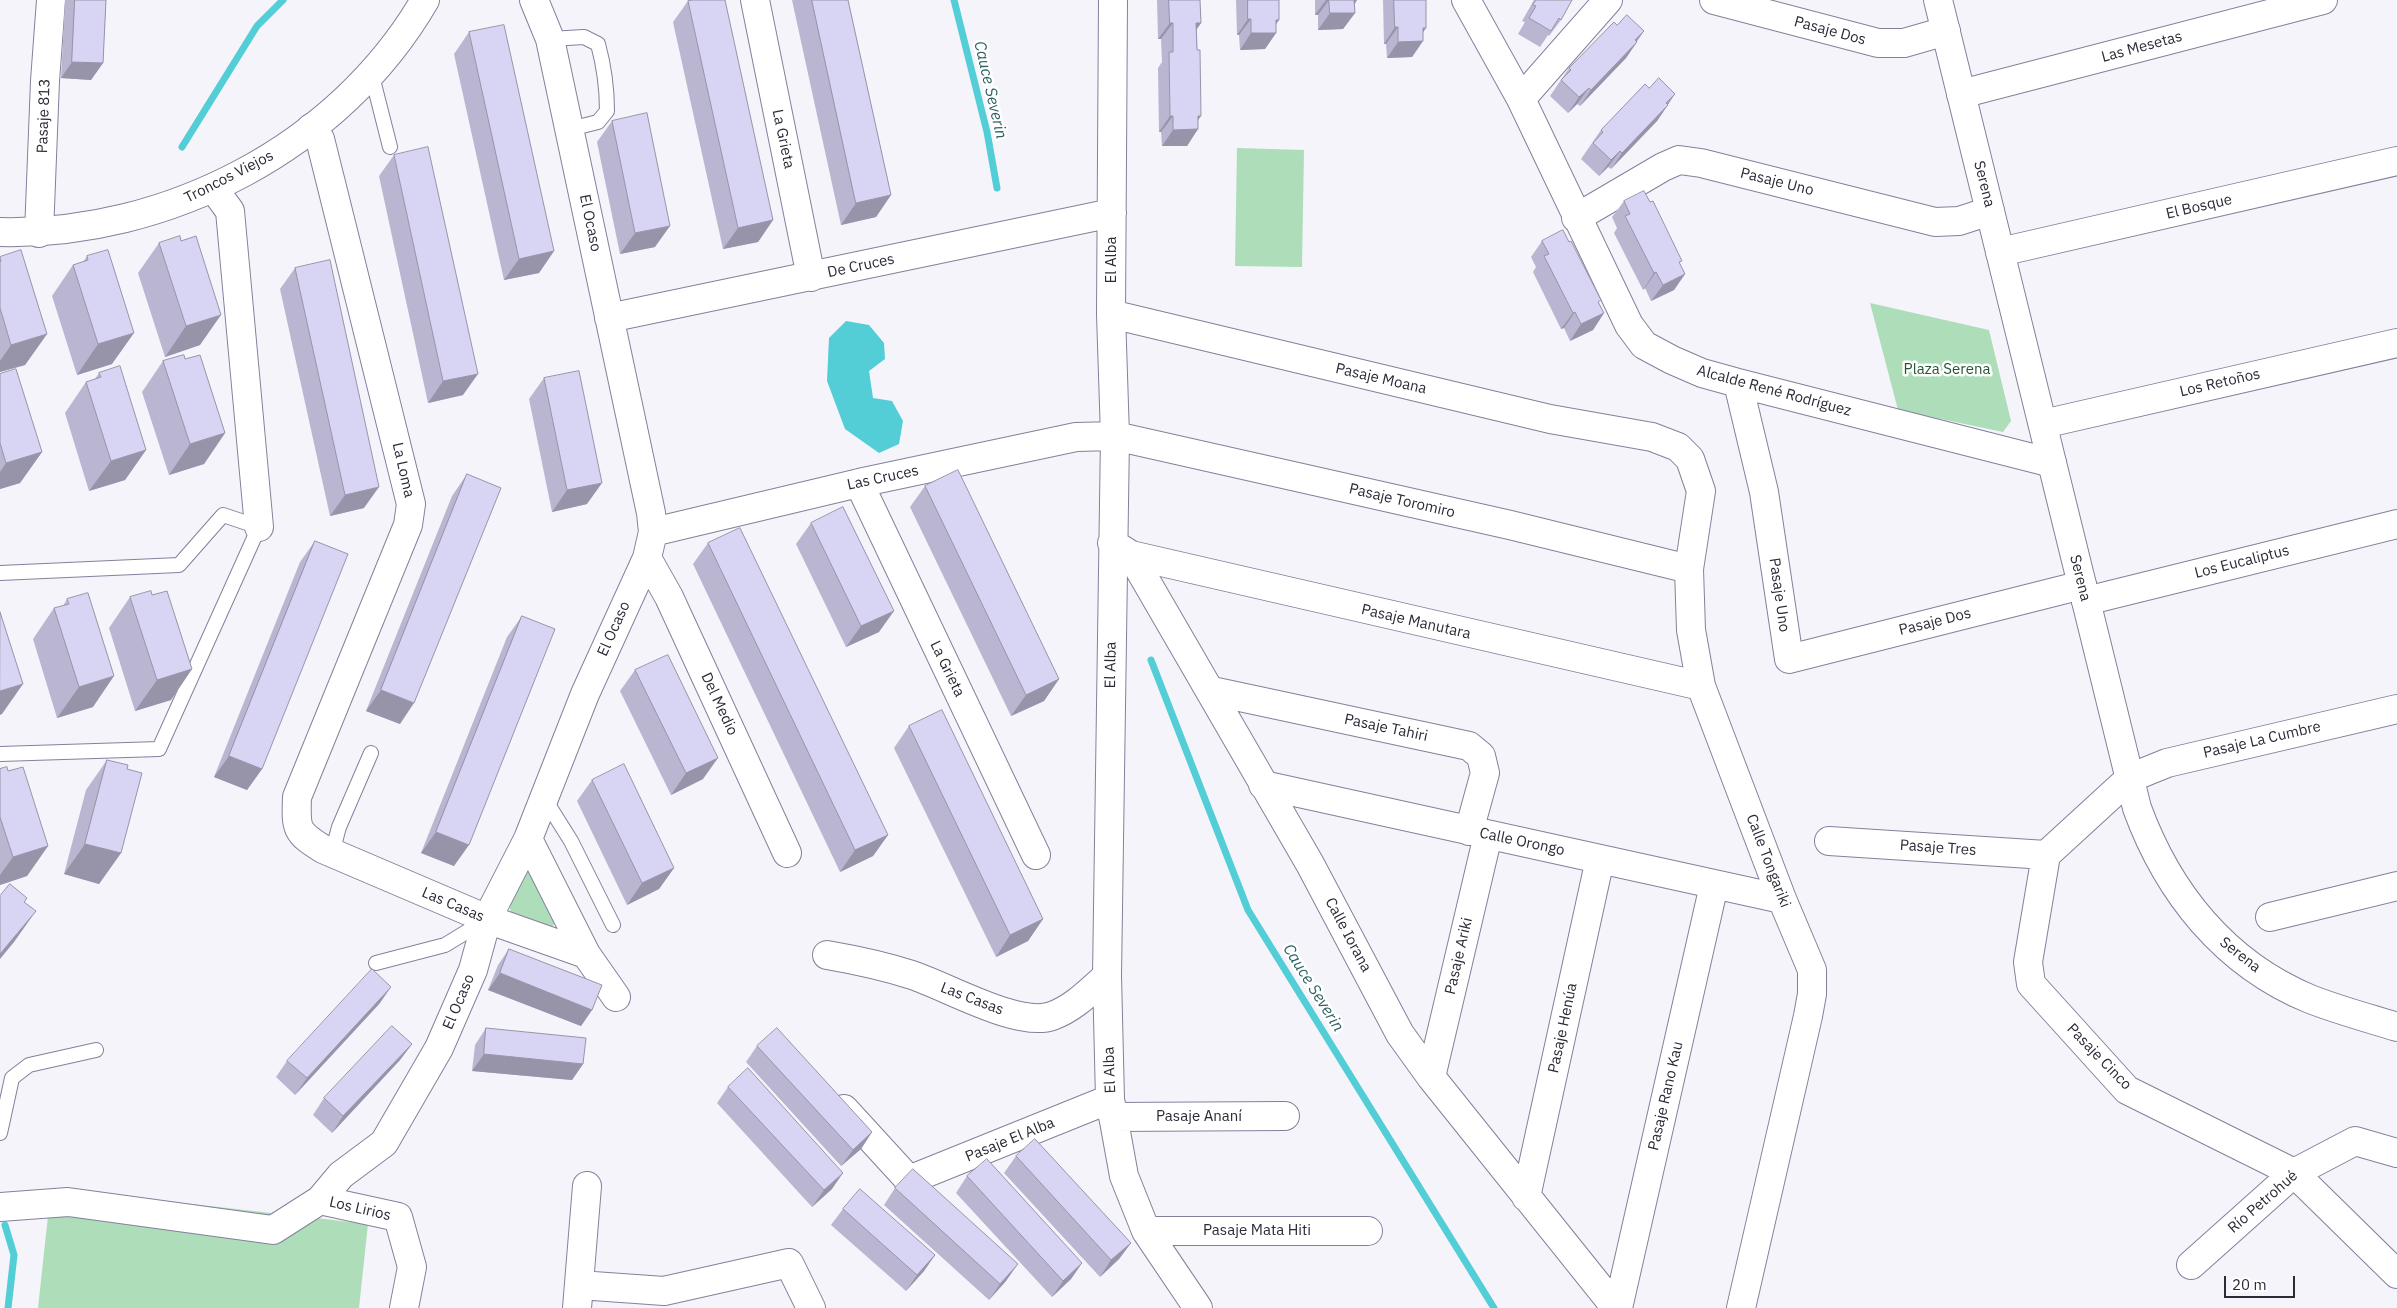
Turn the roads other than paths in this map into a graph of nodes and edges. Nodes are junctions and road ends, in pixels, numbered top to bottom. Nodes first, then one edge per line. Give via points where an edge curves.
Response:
1 (51, 0) edge
2 (425, 0) edge
3 (534, 0) edge
4 (755, 0) edge
5 (1113, 0) edge
6 (1466, 0) edge
7 (1608, 0) edge
8 (1714, 0) edge
9 (1938, 0) edge
10 (2323, 0) edge
11 (1946, 31) junction
12 (550, 39) junction
13 (371, 72) junction
14 (1961, 94) junction
15 (1521, 99) junction
16 (311, 128) junction
17 (570, 129) junction
18 (390, 147) dead end
19 (2397, 161) edge
20 (213, 188) junction
21 (1990, 210) junction
22 (1112, 213) junction
23 (1576, 218) junction
24 (0, 232) edge
25 (39, 233) junction
26 (2000, 252) junction
27 (811, 277) junction
28 (1112, 314) junction
29 (609, 318) junction
30 (2397, 343) edge
31 (1738, 383) junction
32 (2043, 424) junction
33 (1115, 436) junction
34 (1652, 437) joint
35 (2052, 463) junction
36 (859, 483) junction
37 (2397, 524) edge
38 (259, 527) junction
39 (650, 545) junction
40 (1122, 549) junction
41 (1689, 569) junction
42 (0, 572) edge
43 (2084, 593) junction
44 (1789, 660) joint
45 (1700, 686) junction
46 (1212, 691) junction
47 (2397, 709) edge
48 (371, 753) dead end
49 (0, 754) edge
50 (2130, 778) junction
51 (1263, 785) junction
52 (544, 797) junction
53 (1478, 833) junction
54 (528, 839) junction
55 (1829, 841) dead end
56 (327, 851) junction
57 (787, 853) dead end
58 (1036, 855) dead end
59 (2046, 855) junction
60 (1600, 859) junction
61 (1714, 884) junction
62 (2397, 886) edge
63 (1782, 900) junction
64 (2270, 917) dead end
65 (487, 919) junction
66 (613, 925) dead end
67 (586, 954) junction
68 (827, 954) dead end
69 (376, 963) dead end
70 (1108, 976) junction
71 (616, 997) dead end
72 (2397, 1027) edge
73 (96, 1050) dead end
74 (1431, 1076) junction
75 (825, 1088) edge
76 (1112, 1108) junction
77 (1285, 1116) dead end
78 (0, 1133) edge
79 (2397, 1153) edge
80 (2294, 1173) junction
81 (587, 1186) dead end
82 (1526, 1196) junction
83 (320, 1200) junction
84 (0, 1207) edge
85 (1146, 1231) junction
86 (1368, 1231) dead end
87 (2191, 1265) dead end
88 (2397, 1274) edge
89 (578, 1297) edge
90 (1611, 1305) edge
91 (404, 1308) edge
92 (811, 1308) edge
93 (1198, 1308) edge
94 (1741, 1308) edge

1 - 25 street, Pasaje 813
2 - 13 street, Troncos Viejos
3 - 12 street, El Ocaso
4 - 27 street, La Grieta
5 - 22 street, El Alba
6 - 15 street, Alcalde René Rodríguez
7 - 15 street
8 - 11 street, Pasaje Dos via 1878,43 1904,42
9 - 11 street, Serena
10 - 14 street, Las Mesetas
11 - 14 street, Serena
12 - 17 street, El Ocaso
12 - 17 lane via 584,37 598,44 601,55 607,111 598,122
13 - 16 street, Troncos Viejos
13 - 18 lane
14 - 21 street, Serena
15 - 23 street, Alcalde René Rodríguez
16 - 20 street, Troncos Viejos via 247,171
16 - 56 street, La Loma via 320,138 411,504 408,525 297,797 296,826 307,840
17 - 29 street, El Ocaso
19 - 26 street, El Bosque
20 - 25 street, Troncos Viejos via 137,216
20 - 38 street via 230,210
21 - 23 street, Pasaje Uno via 1959,221 1935,222 1679,160
21 - 26 street, Serena
22 - 27 street, De Cruces
22 - 28 street, El Alba
23 - 31 street, Alcalde René Rodríguez via 1629,325 1644,345 1694,370
24 - 25 street, Troncos Viejos
26 - 32 street, Serena
27 - 29 street, De Cruces
28 - 33 street, El Alba
28 - 34 street, Pasaje Moana via 1550,419
29 - 39 street, El Ocaso via 651,513
30 - 32 street, Los Retoños
31 - 35 street, Alcalde René Rodríguez
31 - 44 street, Pasaje Uno via 1764,492
32 - 35 street, Serena
33 - 36 street, Las Cruces via 1076,437
33 - 40 street, El Alba
33 - 41 street, Pasaje Toromiro
34 - 41 street, Calle Tongariki via 1678,447 1690,459 1697,476 1701,491
35 - 43 street, Serena
36 - 39 street, Las Cruces
36 - 58 street, La Grieta
37 - 43 street, Los Eucaliptus
38 - 42 lane via 223,515 179,565
38 - 49 lane via 159,749
39 - 52 street, El Ocaso
39 - 57 street, Del Medio via 669,597
40 - 45 street, Pasaje Manutara
40 - 46 street, Calle Iorana
40 - 70 street, El Alba
41 - 45 street, Calle Tongariki via 1691,630
43 - 44 street, Pasaje Dos
43 - 50 street, Serena
45 - 63 street, Calle Tongariki
46 - 51 street, Calle Iorana
46 - 53 street, Pasaje Tahiri via 1469,746 1481,756 1484,773
47 - 50 street, Pasaje La Cumbre via 2167,762
48 - 56 lane
50 - 59 street
50 - 72 street, Serena via 2142,822 2161,864 2192,911 2219,939 2282,986 2337,1009
51 - 53 street, Calle Orongo
51 - 74 street, Calle Iorana via 1310,864 1400,1034
52 - 54 street, El Ocaso
52 - 66 lane via 571,841
53 - 60 street, Calle Orongo
53 - 74 street, Pasaje Ariki
54 - 65 street, El Ocaso
54 - 67 street
55 - 59 street, Pasaje Tres
56 - 65 street, Las Casas
59 - 80 street, Pasaje Cinco via 2028,962 2031,984 2127,1090
60 - 61 street, Calle Orongo
60 - 82 street, Pasaje Henúa
61 - 63 street, Calle Orongo
61 - 90 street, Pasaje Rano Kau
62 - 64 street
63 - 94 street, Calle Tongariki via 1812,970 1812,994
65 - 67 street, Las Casas
65 - 69 lane via 444,945
65 - 83 street, El Ocaso via 473,970 439,1048 384,1143 341,1175
67 - 71 street
68 - 70 street, Las Casas via 913,975 1019,1016 1050,1017 1074,1005
70 - 76 street, El Alba
73 - 78 lane via 29,1065 12,1078
74 - 82 street, Calle Iorana
75 - 76 street, Pasaje El Alba via 909,1180
76 - 77 street, Pasaje Ananí
76 - 85 street, El Alba via 1124,1176
79 - 80 street, Río Petrohué via 2356,1141
80 - 87 street, Río Petrohué
80 - 88 street, Pasaje Cinco
81 - 89 street
82 - 90 street, Calle Iorana
83 - 84 street, El Ocaso via 273,1230 68,1202
83 - 91 street, Los Lirios via 398,1217 412,1267
85 - 86 street, Pasaje Mata Hiti
85 - 93 street, El Alba
89 - 92 street via 664,1291 789,1263

